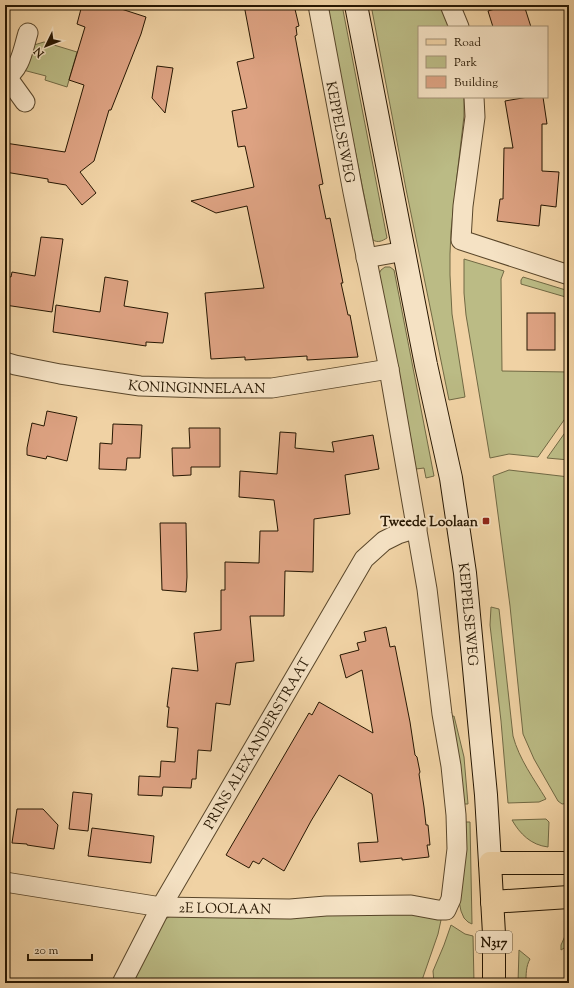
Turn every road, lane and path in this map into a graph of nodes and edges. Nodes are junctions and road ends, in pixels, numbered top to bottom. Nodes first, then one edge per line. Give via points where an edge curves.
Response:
1 (318, 5) edge
2 (356, 5) edge
3 (450, 5) edge
4 (459, 26) edge
5 (28, 33) dead end
6 (6, 77) edge
7 (474, 98) edge
8 (25, 102) dead end
9 (404, 251) junction
10 (366, 258) junction
11 (569, 275) edge
12 (5, 362) edge
13 (389, 369) junction
14 (417, 528) junction
15 (490, 863) junction
16 (569, 863) edge
17 (5, 882) edge
18 (569, 897) edge
19 (492, 902) junction
20 (161, 907) junction
21 (446, 910) joint
22 (122, 983) edge
23 (494, 983) edge

1 - 10 street, KEPPELSEWEG
2 - 9 main road, KEPPELSEWEG
3 - 4 street
5 - 6 street via 18,66
6 - 8 street
7 - 11 street via 475,118 461,240
9 - 10 street
9 - 15 main road, KEPPELSEWEG via 451,478 465,573
10 - 13 street, KEPPELSEWEG
12 - 13 street, KONINGINNELAAN via 60,374 140,386 205,388 272,388
13 - 14 street, KEPPELSEWEG
14 - 20 street, PRINS ALEXANDERSTRAAT via 384,541 364,559
14 - 21 street, KEPPELSEWEG via 456,815 457,849 451,899
15 - 16 main road
15 - 19 main road, KEPPELSEWEG / N317
17 - 20 street, 2E LOOLAAN
18 - 19 main road
19 - 23 main road, KEPPELSEWEG / N317
20 - 21 street, 2E LOOLAAN via 290,908 411,905
20 - 22 street, PRINS ALEXANDERSTRAAT

